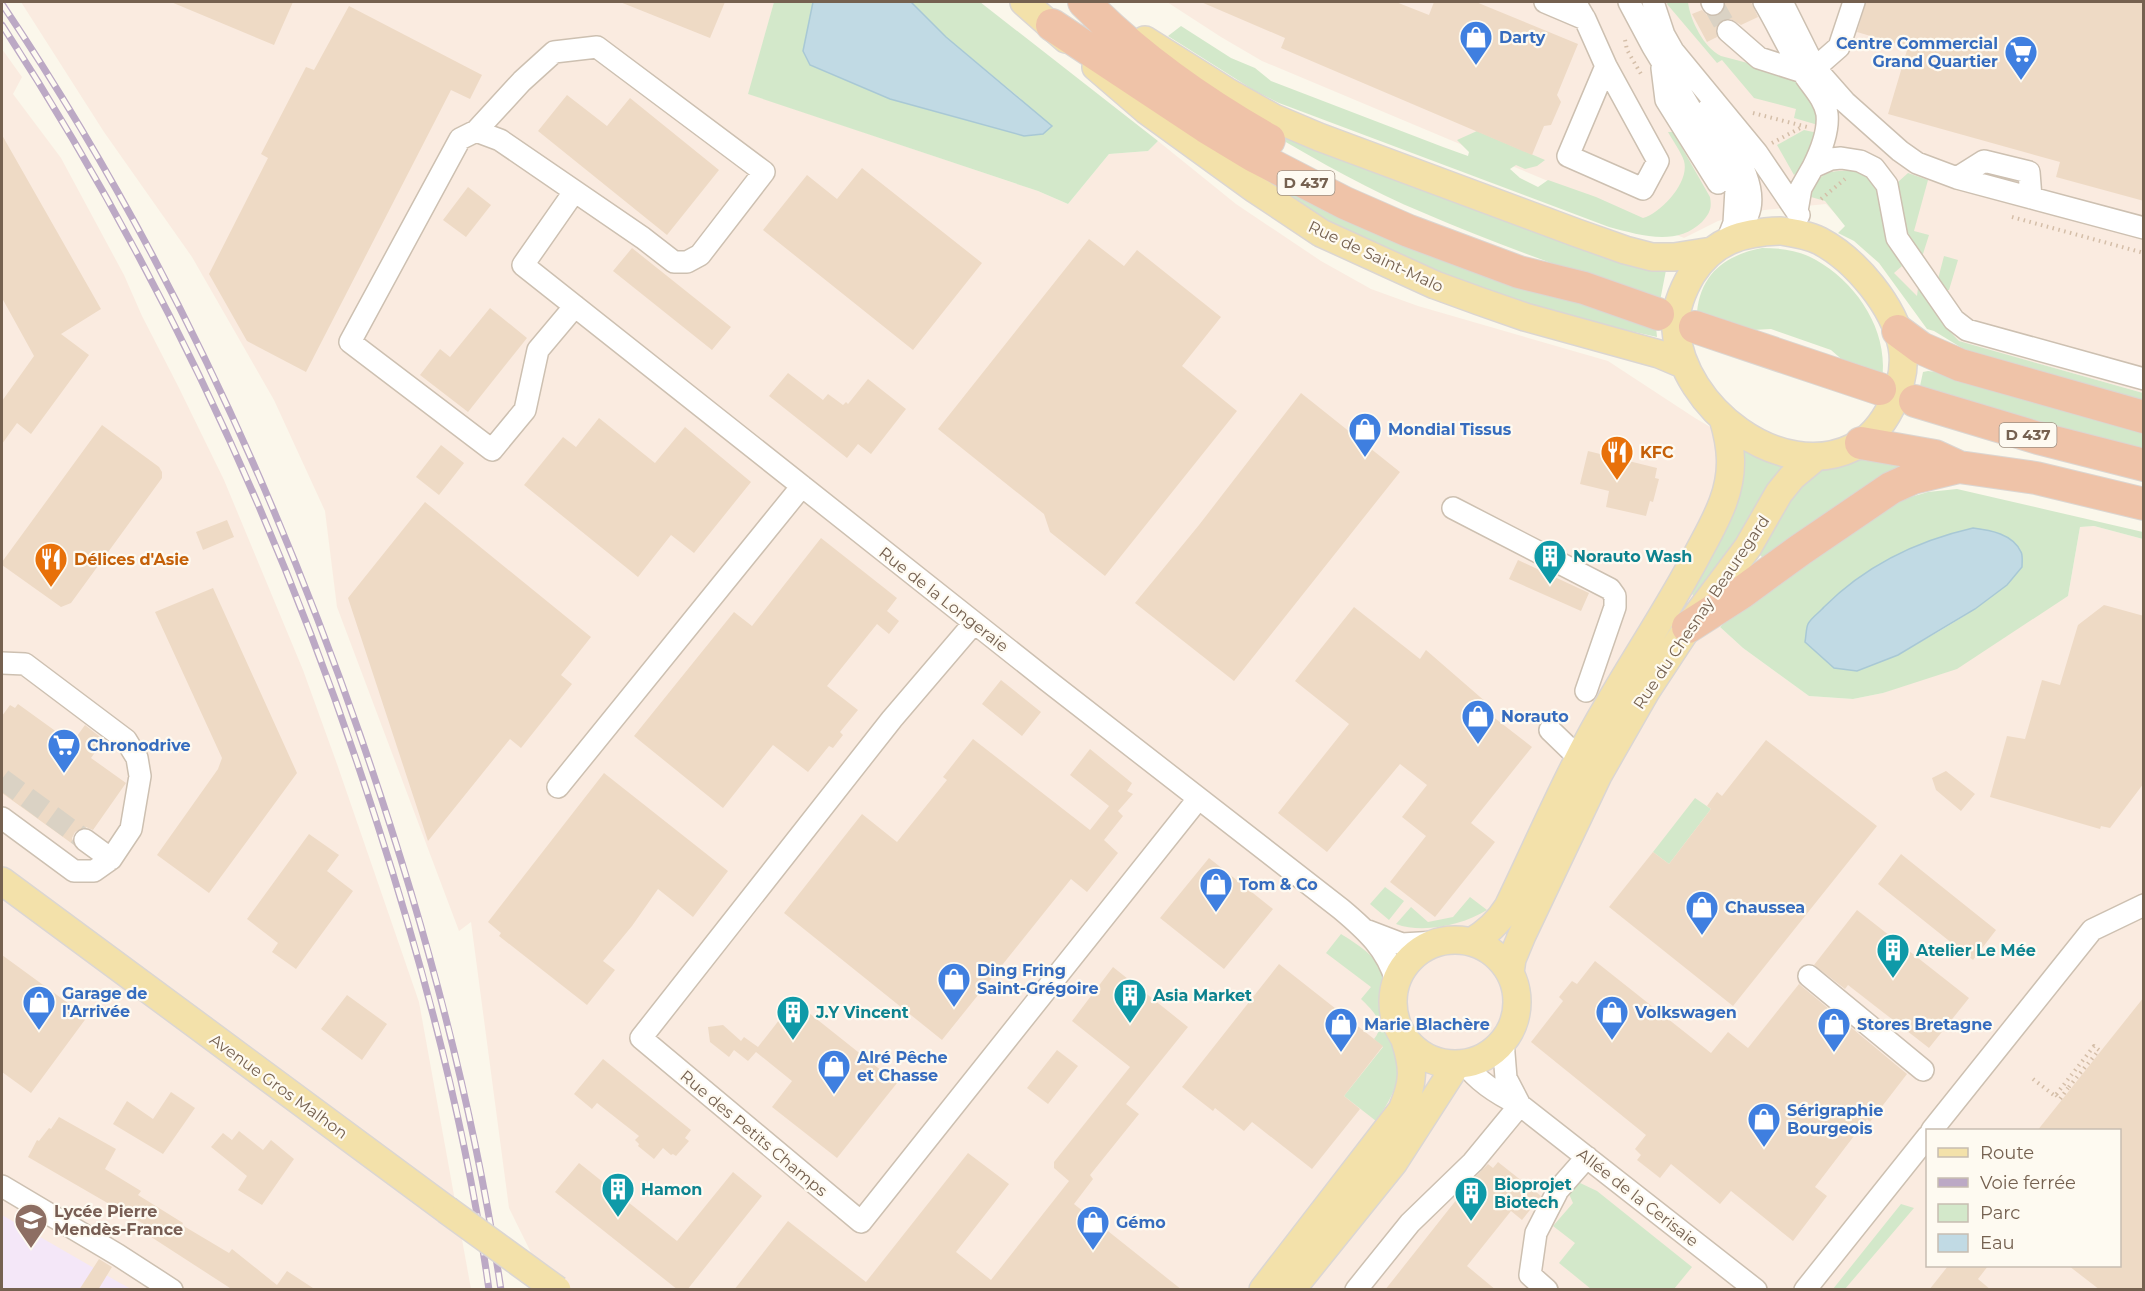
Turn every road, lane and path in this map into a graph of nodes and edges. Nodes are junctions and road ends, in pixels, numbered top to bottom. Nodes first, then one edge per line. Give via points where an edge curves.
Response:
1 (1024, 2) edge
2 (1085, 2) edge
3 (1545, 2) edge
4 (1629, 2) edge
5 (1653, 2) edge
6 (1764, 2) edge
7 (1782, 2) edge
8 (1854, 2) edge
9 (1580, 10) edge
10 (1052, 26) junction
11 (1728, 31) tunnel mouth
12 (1661, 58) junction
13 (1606, 66) junction
14 (1809, 70) junction
15 (1845, 102) junction
16 (476, 131) junction
17 (1822, 163) junction
18 (574, 192) junction
19 (1797, 211) junction
20 (2144, 228) edge
21 (1820, 241) junction
22 (1719, 246) junction
23 (1584, 288) junction
24 (575, 306) junction
25 (1658, 314) dead end
26 (1695, 327) dead end
27 (1898, 331) junction
28 (1685, 365) junction
29 (2144, 379) edge
30 (1880, 389) dead end
31 (1915, 400) dead end
32 (2144, 417) edge
33 (1723, 418) junction
34 (1861, 443) junction
35 (1816, 457) junction
36 (2144, 465) edge
37 (1959, 467) junction
38 (802, 486) junction
39 (2144, 504) edge
40 (1453, 508) dead end
41 (974, 622) junction
42 (1688, 627) junction
43 (2, 663) edge
44 (1586, 690) dead end
45 (1550, 730) dead end
46 (1579, 758) junction
47 (558, 787) dead end
48 (1198, 799) junction
49 (2, 818) edge
50 (85, 840) tunnel mouth
51 (111, 859) junction
52 (2, 880) edge
53 (2144, 905) edge
54 (1367, 931) junction
55 (1437, 942) junction
56 (1471, 942) junction
57 (1510, 973) junction
58 (1809, 976) dead end
59 (1396, 981) junction
60 (1405, 1040) junction
61 (1503, 1041) junction
62 (1461, 1064) junction
63 (1923, 1070) dead end
64 (2033, 1079) dead end
65 (2056, 1095) junction
66 (1520, 1104) junction
67 (1934, 1129) edge
68 (1926, 1139) edge
69 (1587, 1157) junction
70 (2, 1186) edge
71 (172, 1290) edge
72 (557, 1290) edge
73 (1263, 1290) edge
74 (1291, 1290) edge
75 (1356, 1290) edge
76 (1547, 1290) edge
77 (1756, 1290) edge
78 (1805, 1290) edge

1 - 10 main road, Rue de Saint-Malo / D 437
2 - 22 main road via 1226,91 1319,137 1625,250 1674,257
2 - 23 highway, D 437 via 1138,52 1272,142 1415,216
3 - 9 street
4 - 12 street
5 - 19 street via 1673,51 1757,153
6 - 14 street
7 - 14 street
8 - 14 street via 1839,47
9 - 13 street
10 - 23 highway, D 437 via 1216,133 1318,189 1450,247 1519,272
10 - 28 main road, Rue de Saint-Malo via 1146,110 1321,233 1479,301
11 - 14 street via 1759,58
12 - 22 street via 1666,100 1725,196
12 - 22 street via 1706,107 1733,148 1750,185 1747,220
13 - 13 street via 1568,156 1643,189 1658,161
14 - 15 street
14 - 17 street via 1827,116
15 - 17 street via 1839,136
15 - 20 street via 1917,163 1956,178
16 - 18 street via 501,140
16 - 18 street via 554,52 597,47 764,172 700,255 687,262 674,262
16 - 24 street via 460,139 350,342 492,450 525,410 538,350
17 - 19 street via 1801,188
17 - 29 street via 1860,161 1881,175 1887,185 1898,238 1954,320 1967,330
18 - 24 street, Rue de la Longeraie via 523,265
19 - 21 street
21 - 22 main road via 1781,231 1749,233
21 - 27 main road via 1863,276
22 - 28 main road via 1696,268 1677,309 1676,328
23 - 25 highway, D 437
24 - 38 street, Rue de la Longeraie
26 - 30 highway
27 - 32 highway via 1921,348 1960,365
27 - 34 main road via 1903,364 1898,390 1880,425
28 - 33 main road
31 - 36 highway, D 437
33 - 35 main road via 1743,434 1773,449
33 - 46 main road, Rue du Chesnay Beauregard via 1732,466 1723,503 1690,568
34 - 35 main road
34 - 37 highway via 1935,456
35 - 42 main road, Rue du Chesnay Beauregard via 1779,493 1748,547
37 - 39 highway via 2036,478
37 - 42 highway via 1913,478 1891,488
38 - 41 street, Rue de la Longeraie
38 - 47 street
40 - 44 street via 1610,589 1615,607
41 - 48 street, Rue de la Longeraie
41 - 48 street, Rue des Petits Champs via 886,727 641,1038 861,1222
42 - 57 main road, Rue du Chesnay Beauregard via 1598,775 1522,934
43 - 51 street via 25,664 126,740 137,758 140,776 131,829
45 - 46 street
46 - 56 main road, Rue du Chesnay Beauregard via 1508,908 1500,920
48 - 54 street, Rue de la Longeraie
49 - 51 street via 74,871 94,871
50 - 51 street
52 - 72 main road, Avenue Gros Malhon, bridge
53 - 67 street via 2092,930
54 - 55 street, Rue de la Longeraie via 1402,944
54 - 59 street, Rue de la Longeraie via 1389,960
55 - 56 main road
55 - 59 main road via 1405,964
56 - 57 main road via 1494,953
57 - 61 main road via 1517,1008
58 - 63 street
59 - 60 main road via 1393,1012
60 - 62 main road via 1428,1058
60 - 73 main road via 1412,1061 1412,1079 1402,1110
61 - 62 main road via 1486,1056
61 - 66 street, Allée de la Cerisaie via 1506,1078
62 - 66 street, Allée de la Cerisaie
62 - 74 main road via 1394,1162
64 - 65 path
65 - 65 path via 2094,1046 2099,1050 2060,1099
66 - 69 street, Allée de la Cerisaie
66 - 75 street via 1473,1162 1410,1223
68 - 78 street
69 - 76 street via 1558,1191 1536,1233 1530,1275
69 - 77 street, Allée de la Cerisaie
70 - 71 street

